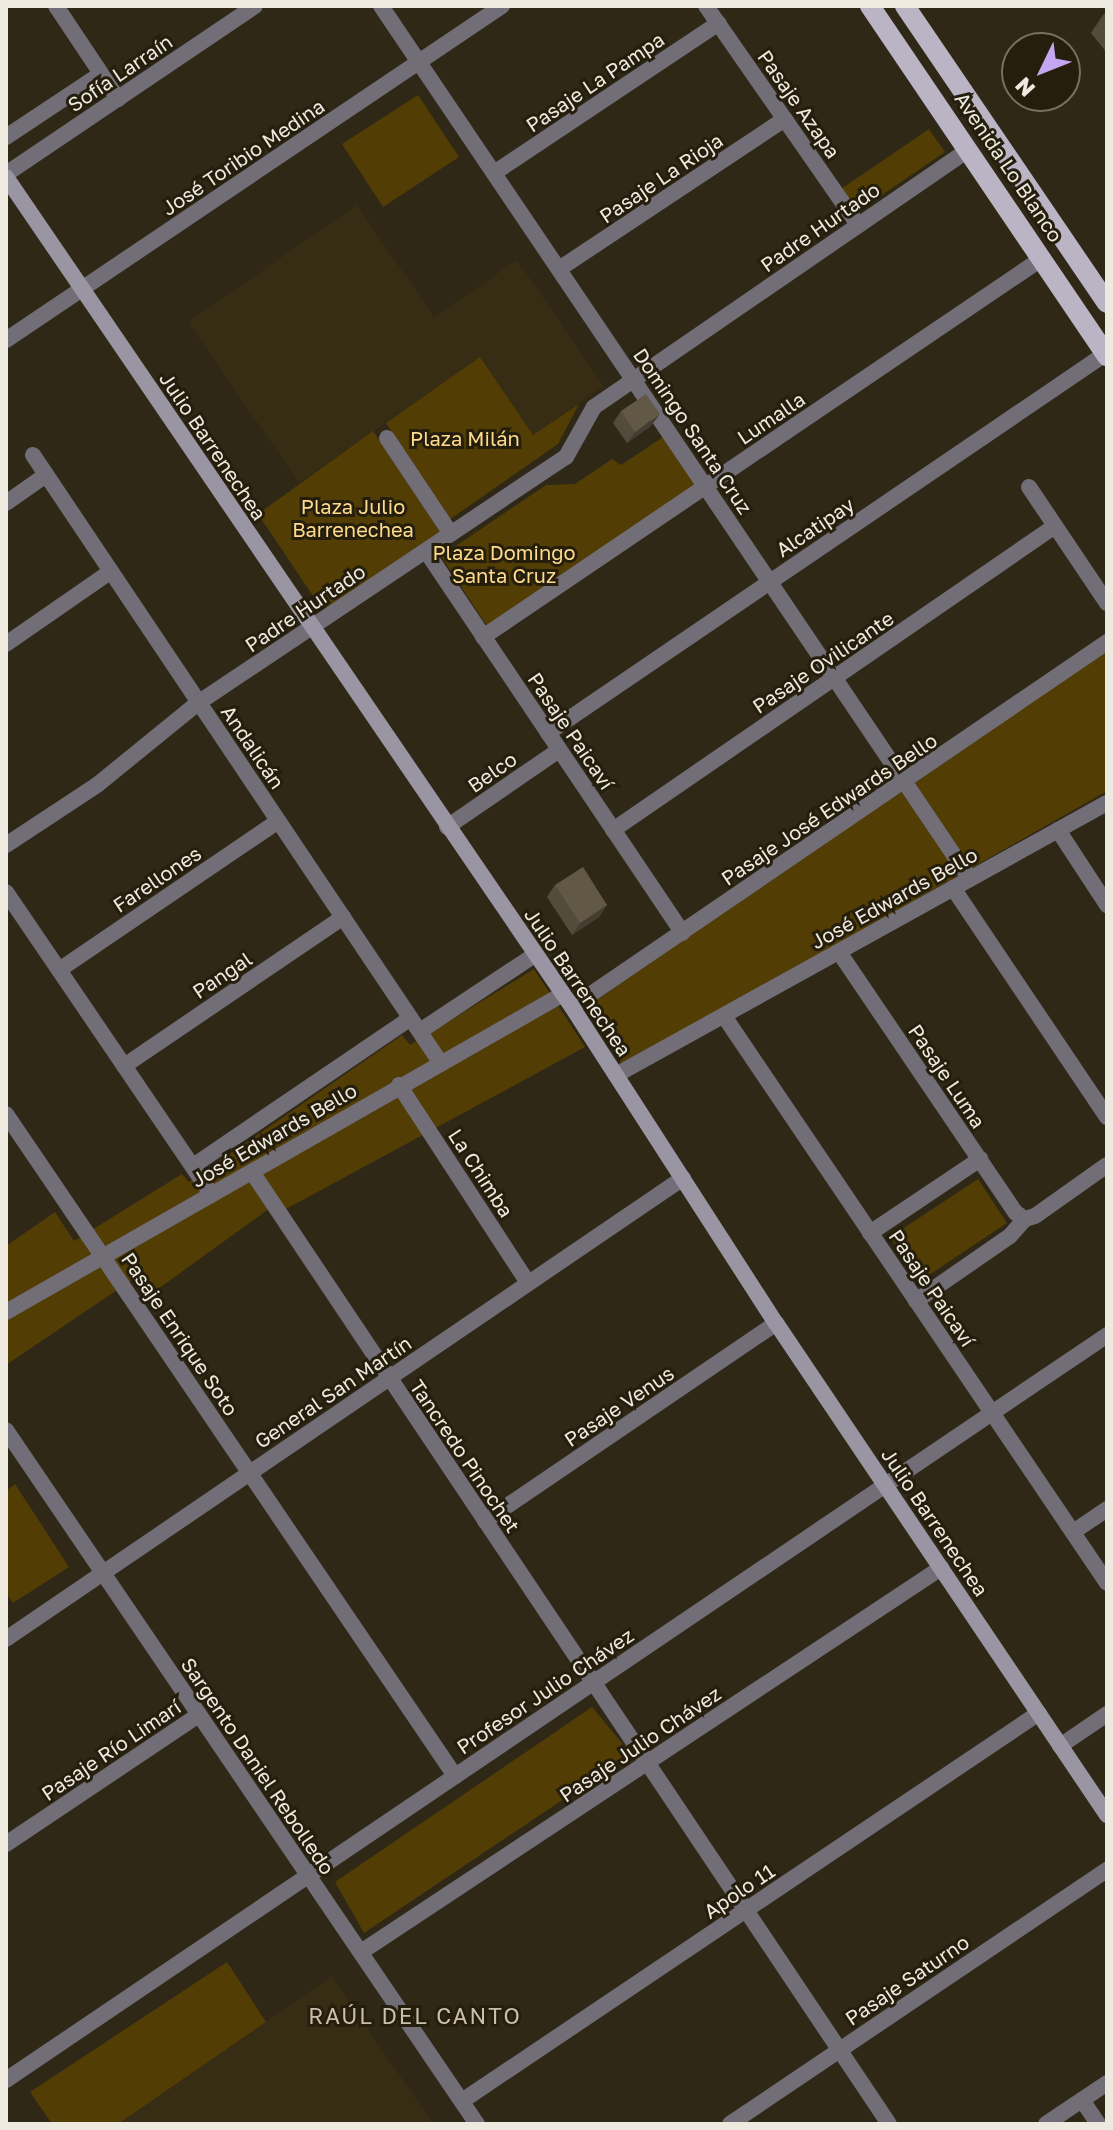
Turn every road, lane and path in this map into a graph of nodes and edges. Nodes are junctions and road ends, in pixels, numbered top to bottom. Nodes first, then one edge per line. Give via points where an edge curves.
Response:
1 (56, 6) edge
2 (255, 6) edge
3 (381, 6) edge
4 (502, 6) edge
5 (706, 6) edge
6 (870, 6) edge
7 (905, 6) edge
8 (719, 23) junction
9 (419, 62) junction
10 (101, 74) junction
11 (118, 99) junction
12 (785, 119) junction
13 (6, 137) edge
14 (968, 150) junction
15 (494, 173) junction
16 (6, 175) edge
17 (858, 225) junction
18 (1041, 259) junction
19 (559, 269) junction
20 (82, 290) junction
21 (1107, 303) edge
22 (6, 340) edge
23 (1106, 355) edge
24 (635, 380) junction
25 (387, 438) dead end
26 (33, 455) dead end
27 (46, 475) junction
28 (706, 487) junction
29 (1029, 487) dead end
30 (6, 503) edge
31 (1055, 526) junction
32 (451, 534) junction
33 (426, 551) junction
34 (110, 572) junction
35 (770, 582) junction
36 (1107, 603) edge
37 (312, 627) junction
38 (483, 637) junction
39 (1107, 642) edge
40 (6, 644) edge
41 (835, 678) junction
42 (198, 703) junction
43 (548, 733) junction
44 (559, 750) junction
45 (905, 781) junction
46 (1107, 803) edge
47 (278, 821) junction
48 (447, 827) junction
49 (613, 830) junction
50 (1058, 830) junction
51 (6, 845) edge
52 (970, 879) junction
53 (953, 888) junction
54 (6, 892) edge
55 (1107, 905) edge
56 (343, 917) junction
57 (683, 933) junction
58 (839, 952) junction
59 (536, 954) junction
60 (59, 970) junction
61 (568, 1000) junction
62 (724, 1016) junction
63 (416, 1025) junction
64 (440, 1062) junction
65 (124, 1066) junction
66 (616, 1075) junction
67 (399, 1085) junction
68 (6, 1114) edge
69 (1107, 1117) edge
70 (980, 1159) junction
71 (1107, 1165) edge
72 (193, 1166) junction
73 (252, 1172) junction
74 (683, 1178) junction
75 (212, 1195) junction
76 (1025, 1219) junction
77 (870, 1233) junction
78 (104, 1259) junction
79 (528, 1283) junction
80 (916, 1301) junction
81 (6, 1312) edge
82 (776, 1323) junction
83 (1107, 1335) edge
84 (389, 1378) junction
85 (992, 1412) junction
86 (6, 1430) edge
87 (250, 1473) junction
88 (886, 1484) junction
89 (1107, 1509) edge
90 (485, 1521) junction
91 (1073, 1532) junction
92 (941, 1568) junction
93 (103, 1573) junction
94 (1107, 1583) edge
95 (6, 1639) edge
96 (593, 1683) junction
97 (1039, 1713) junction
98 (1107, 1714) edge
99 (199, 1715) junction
100 (1060, 1746) junction
101 (646, 1763) junction
102 (455, 1776) junction
103 (1107, 1815) edge
104 (6, 1844) edge
105 (1107, 1870) edge
106 (309, 1875) junction
107 (745, 1910) junction
108 (361, 1952) junction
109 (839, 2050) junction
110 (6, 2080) edge
111 (1107, 2083) edge
112 (1082, 2100) junction
113 (462, 2101) junction
114 (477, 2124) edge
115 (730, 2124) edge
116 (889, 2124) edge
117 (1046, 2124) edge
118 (1098, 2124) edge

1 - 10 street
2 - 11 street, Sofía Larraín
3 - 9 street, Domingo Santa Cruz
4 - 9 street, José Toribio Medina
5 - 8 street, Pasaje Azapa
6 - 14 main road, Avenida Lo Blanco
7 - 21 main road, Avenida Lo Blanco
8 - 12 street, Pasaje Azapa
8 - 15 street, Pasaje La Pampa
9 - 15 street, Domingo Santa Cruz
9 - 20 street, José Toribio Medina
10 - 11 street
10 - 13 street, Sofía Larraín
11 - 16 street, Sofía Larraín
12 - 17 street, Pasaje Azapa
12 - 19 street, Pasaje La Rioja
14 - 17 street, Padre Hurtado
14 - 18 main road, Avenida Lo Blanco
15 - 19 street, Domingo Santa Cruz
16 - 20 street, Julio Barrenechea
17 - 24 street, Padre Hurtado
18 - 23 main road, Avenida Lo Blanco
18 - 28 street, Lumalla
19 - 24 street, Domingo Santa Cruz
20 - 22 street, José Toribio Medina
20 - 37 street, Julio Barrenechea
23 - 35 street, Alcatipay
24 - 28 street, Domingo Santa Cruz
24 - 32 street, Padre Hurtado via 594,407 566,457
25 - 32 street
26 - 27 street, Andalicán
27 - 30 street
27 - 34 street, Andalicán
28 - 35 street, Domingo Santa Cruz
28 - 38 street, Lumalla
29 - 31 street
31 - 36 street
31 - 41 street, Pasaje Ovilicante
32 - 33 street, Padre Hurtado
33 - 37 street, Padre Hurtado
33 - 38 street, Pasaje Paicaví
34 - 40 street
34 - 42 street, Andalicán
35 - 41 street, Domingo Santa Cruz
35 - 43 street, Alcatipay
37 - 42 street, Padre Hurtado
37 - 48 street, Julio Barrenechea
38 - 43 street, Pasaje Paicaví
39 - 45 street, Pasaje José Edwards Bello
41 - 45 street, Domingo Santa Cruz
41 - 49 street, Pasaje Ovilicante
42 - 47 street, Andalicán
42 - 51 street, Padre Hurtado via 97,785
43 - 44 street, Pasaje Paicaví
44 - 48 street, Belco
44 - 49 street, Pasaje Paicaví
45 - 52 street, Domingo Santa Cruz
45 - 57 street, Pasaje José Edwards Bello
46 - 50 street, José Edwards Bello
47 - 56 street, Andalicán
47 - 60 street, Farellones
48 - 59 street, Julio Barrenechea
49 - 57 street, Pasaje Paicaví
50 - 52 street, José Edwards Bello
50 - 55 street
52 - 53 street, José Edwards Bello
53 - 58 street, José Edwards Bello
53 - 69 street
54 - 60 street
56 - 63 street, Andalicán
56 - 65 street, Pangal
57 - 61 street, Pasaje José Edwards Bello
58 - 62 street, José Edwards Bello
58 - 70 street, Pasaje Luma
59 - 61 street, Julio Barrenechea
59 - 63 street, José Edwards Bello
60 - 65 street
61 - 64 street, José Edwards Bello
61 - 66 street, Julio Barrenechea
62 - 66 street, José Edwards Bello
62 - 77 street, Pasaje Paicaví
63 - 64 street, Andalicán
63 - 72 street, José Edwards Bello
64 - 67 street, José Edwards Bello
65 - 72 street
66 - 74 street, Julio Barrenechea
67 - 73 street, José Edwards Bello
67 - 79 street, La Chimba
68 - 78 street, Pasaje Enrique Soto
70 - 76 street, Pasaje Luma
70 - 77 street
71 - 76 street
72 - 75 street
73 - 75 street, José Edwards Bello
73 - 84 street, Tancredo Pinochet
74 - 79 street, General San Martín
74 - 82 street, Julio Barrenechea
75 - 78 street, José Edwards Bello
76 - 80 street via 1010,1236
77 - 80 street, Pasaje Paicaví
78 - 81 street, José Edwards Bello
78 - 87 street, Pasaje Enrique Soto
79 - 84 street, General San Martín
80 - 85 street, Pasaje Paicaví
82 - 88 street, Julio Barrenechea
82 - 90 street, Pasaje Venus
83 - 85 street, Profesor Julio Chávez
84 - 87 street, General San Martín
84 - 90 street, Tancredo Pinochet
85 - 88 street, Profesor Julio Chávez
85 - 91 street, Pasaje Paicaví
86 - 93 street, Sargento Daniel Rebolledo
87 - 93 street, General San Martín
87 - 102 street, Pasaje Enrique Soto
88 - 92 street, Julio Barrenechea
88 - 96 street, Profesor Julio Chávez
89 - 91 street
90 - 96 street, Tancredo Pinochet
91 - 94 street, Pasaje Paicaví
92 - 97 street, Julio Barrenechea
92 - 101 street, Pasaje Julio Chávez
93 - 95 street, General San Martín
93 - 99 street, Sargento Daniel Rebolledo
96 - 101 street, Tancredo Pinochet
96 - 102 street, Profesor Julio Chávez
97 - 100 street, Julio Barrenechea
97 - 107 street, Apolo 11
98 - 100 street
99 - 104 street, Pasaje Río Limarí
99 - 106 street, Sargento Daniel Rebolledo
100 - 103 street, Julio Barrenechea
101 - 107 street, Tancredo Pinochet
101 - 108 street, Pasaje Julio Chávez
102 - 106 street, Profesor Julio Chávez
105 - 109 street, Pasaje Saturno
106 - 108 street, Sargento Daniel Rebolledo
106 - 110 street, Profesor Julio Chávez
107 - 109 street, Tancredo Pinochet
107 - 113 street, Apolo 11
108 - 113 street, Sargento Daniel Rebolledo
109 - 115 street, Pasaje Saturno
109 - 116 street, Tancredo Pinochet
111 - 112 street
112 - 117 street
112 - 118 street
113 - 114 street, Sargento Daniel Rebolledo

